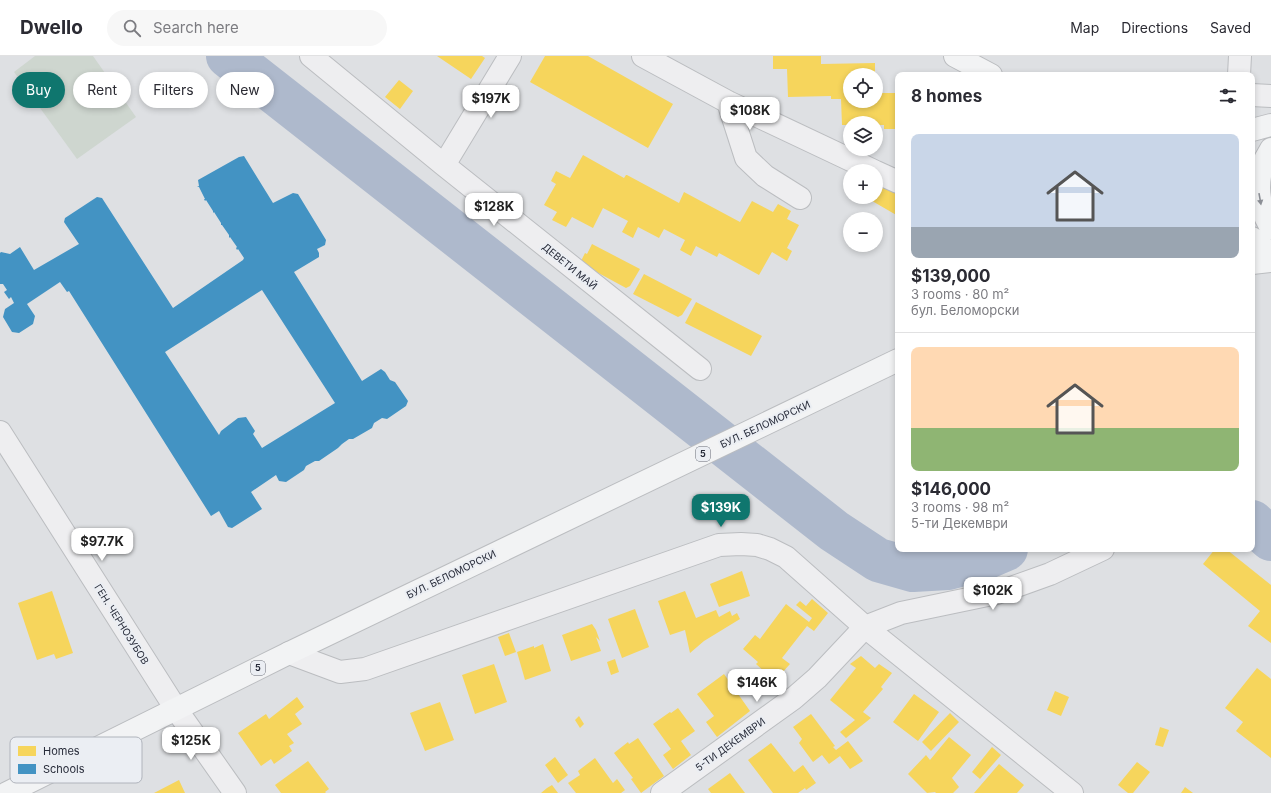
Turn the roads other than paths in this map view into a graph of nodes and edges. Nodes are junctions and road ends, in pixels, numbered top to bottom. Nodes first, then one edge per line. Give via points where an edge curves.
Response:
1 (311, 56) edge
2 (510, 56) edge
3 (643, 56) edge
4 (955, 56) edge
5 (1240, 56) edge
6 (985, 72) edge
7 (1239, 72) edge
8 (1255, 94) edge
9 (1271, 96) edge
10 (728, 102) junction
11 (1271, 125) edge
12 (1255, 129) edge
13 (1271, 149) edge
14 (860, 164) edge
15 (444, 165) junction
16 (883, 175) edge
17 (895, 181) edge
18 (800, 198) dead end
19 (1271, 228) edge
20 (1255, 241) edge
21 (1271, 254) edge
22 (1271, 261) edge
23 (1255, 263) edge
24 (895, 361) edge
25 (700, 369) dead end
26 (0, 432) edge
27 (1098, 552) edge
28 (865, 627) junction
29 (289, 653) junction
30 (176, 709) junction
31 (120, 737) edge
32 (27, 783) edge
33 (1049, 786) edge
34 (7, 793) edge
35 (235, 793) edge
36 (662, 793) edge
37 (1072, 793) edge

1 - 15 street, ДЕВЕТИ МАЙ
2 - 15 street
3 - 10 street
4 - 6 main road
5 - 7 street
8 - 9 street
10 - 14 street
10 - 18 street via 746,158 765,176
11 - 12 main road
13 -> 19 main road via 1260,174 1259,189 1262,211
15 - 25 street, ДЕВЕТИ МАЙ
16 - 17 street
20 - 21 main road
22 - 23 main road
24 - 29 main road, БУЛ. БЕЛОМОРСКИ / 5
26 - 30 street, ГЕН. ЧЕРНОЗУБОВ
27 - 28 street via 1050,574 997,593 901,613
28 - 29 street via 786,557 770,549 741,544 719,545 365,668 340,672
28 - 33 street
28 - 36 street, 5-ТИ ДЕКЕМВРИ via 817,678 794,698
29 - 30 main road, БУЛ. БЕЛОМОРСКИ / 5
30 - 31 main road, БУЛ. БЕЛОМОРСКИ / 5
30 - 35 street, ГЕН. ЧЕРНОЗУБОВ
32 - 34 main road, БУЛ. БЕЛОМОРСКИ / 5
33 - 37 street

